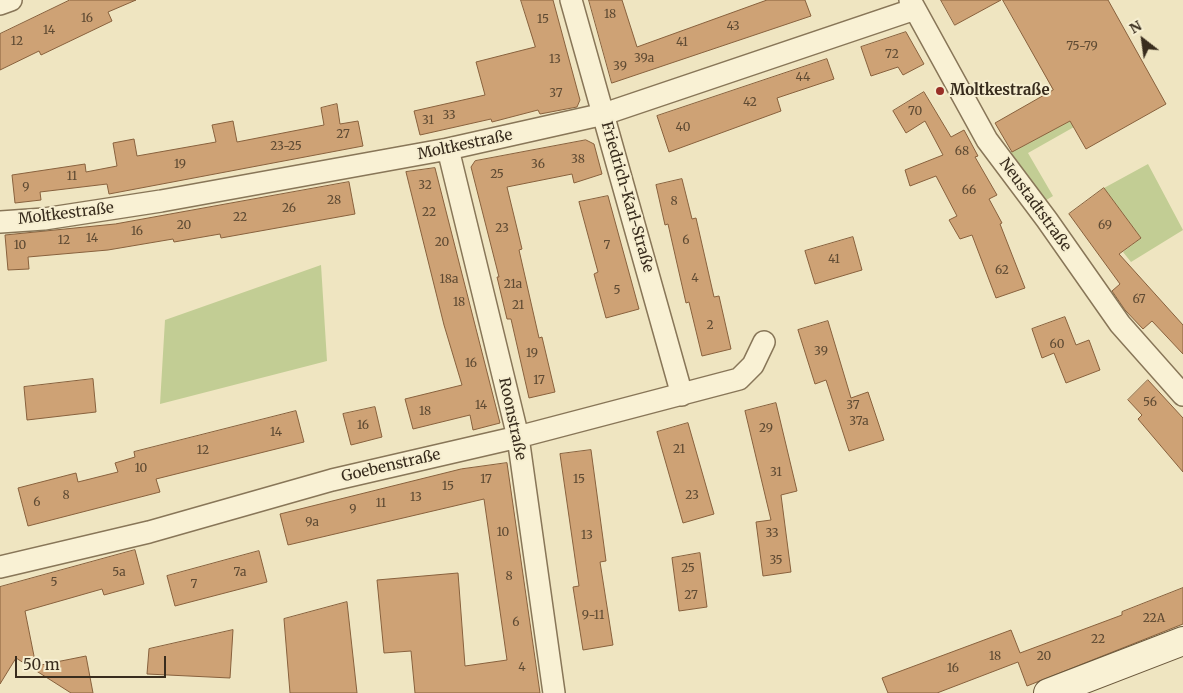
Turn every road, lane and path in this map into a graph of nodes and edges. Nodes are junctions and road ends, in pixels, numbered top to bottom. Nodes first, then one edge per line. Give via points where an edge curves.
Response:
1 (11, 0) edge
2 (571, 0) edge
3 (0, 4) edge
4 (913, 4) edge
5 (604, 114) junction
6 (448, 149) junction
7 (0, 222) edge
8 (764, 342) dead end
9 (682, 395) junction
10 (1183, 395) edge
11 (518, 437) junction
12 (3, 566) edge
13 (1183, 641) edge
14 (554, 693) edge
15 (1048, 693) edge

1 - 3 street
2 - 5 street, Friedrich-Karl-Straße
4 - 5 street, Moltkestraße
4 - 10 street, Neustadtstraße via 987,140 1120,324
5 - 6 street, Moltkestraße
5 - 9 street, Friedrich-Karl-Straße
6 - 7 street, Moltkestraße via 161,201 44,219
6 - 11 street, Roonstraße
8 - 9 street, Goebenstraße via 753,364 739,379
9 - 11 street, Goebenstraße
11 - 12 street, Goebenstraße via 332,480 149,532
11 - 14 street, Roonstraße
13 - 15 street

